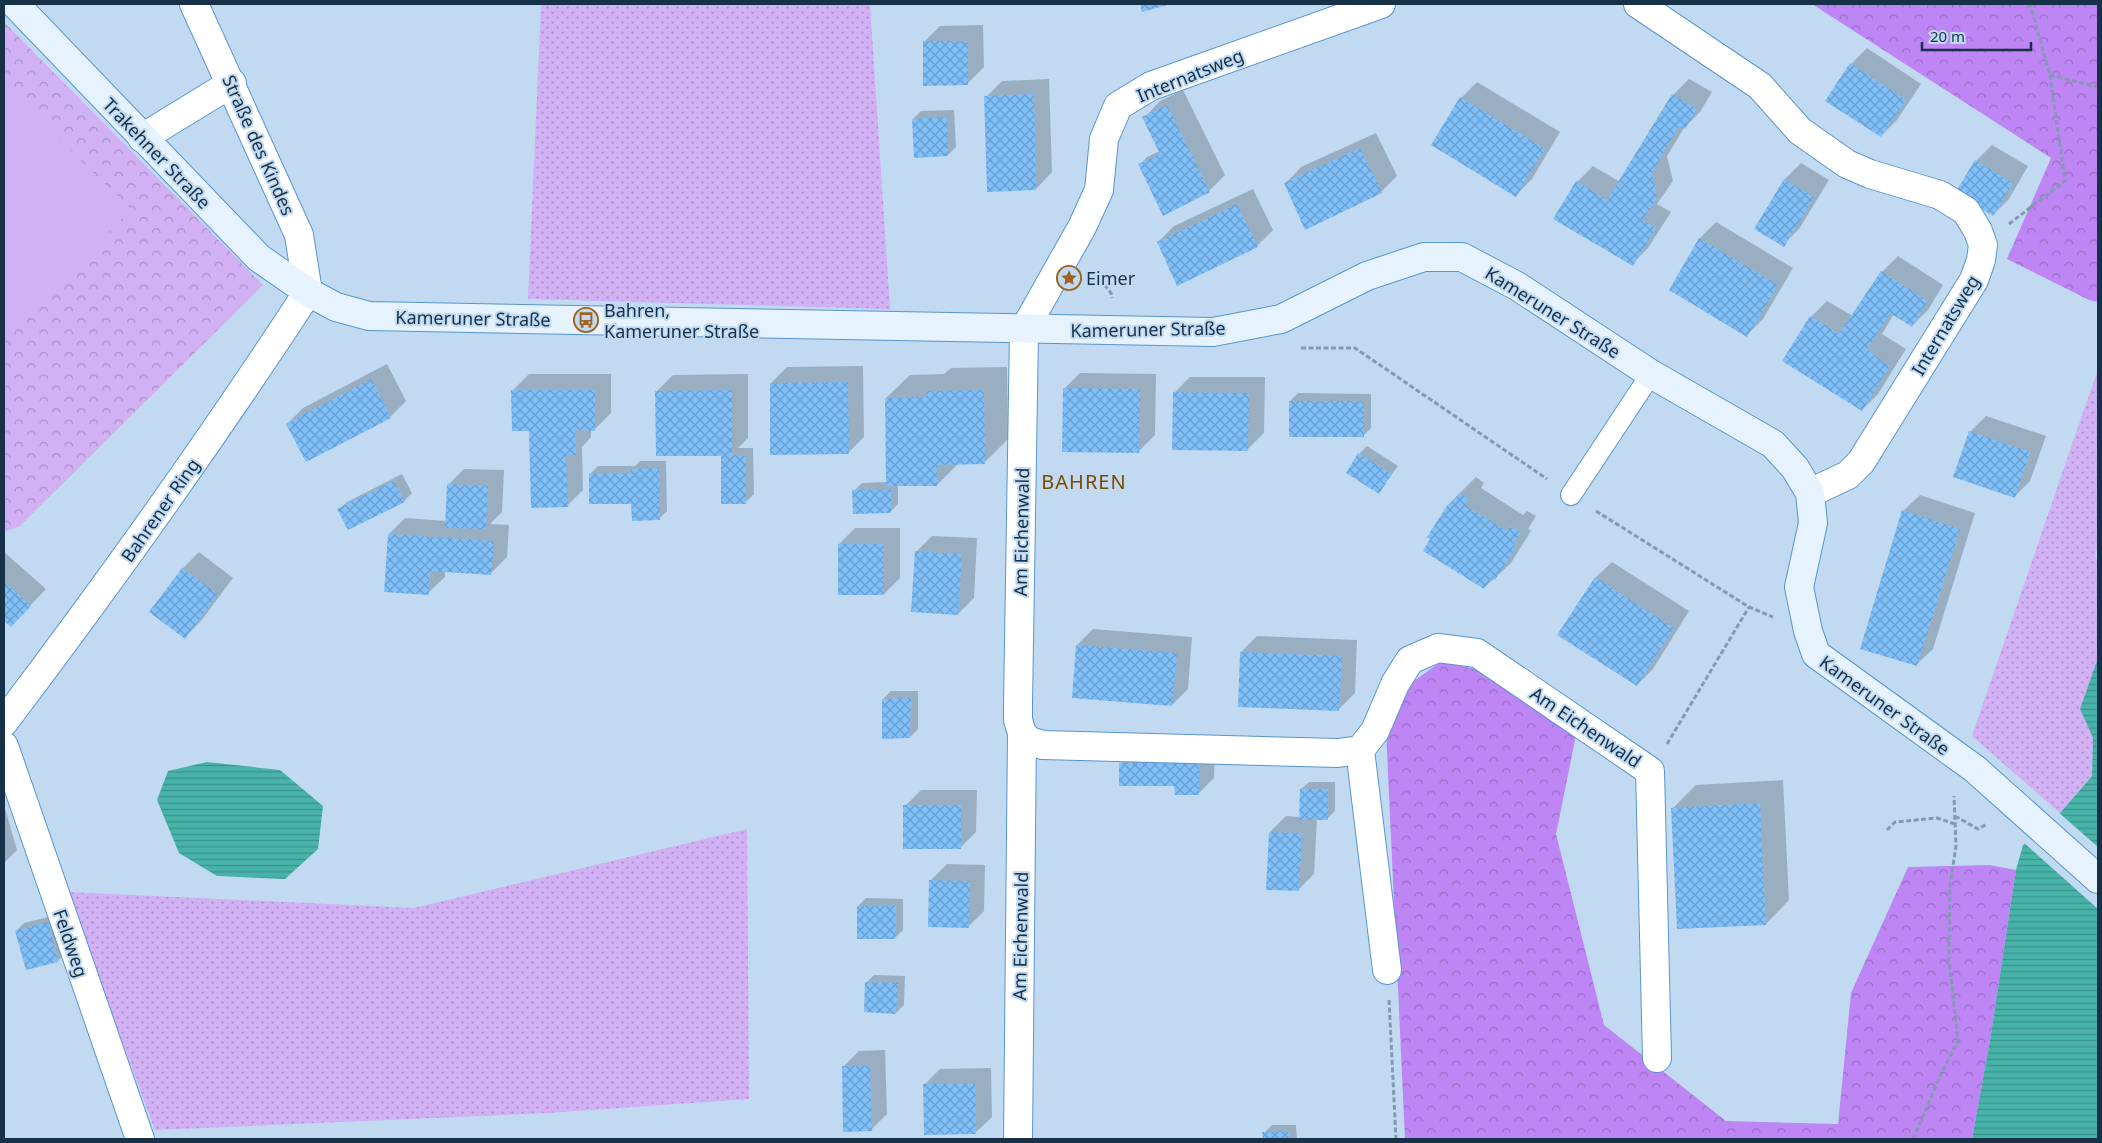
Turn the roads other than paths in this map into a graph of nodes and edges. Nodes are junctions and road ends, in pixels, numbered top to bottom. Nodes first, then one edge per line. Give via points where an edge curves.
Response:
1 (15, 4) edge
2 (194, 4) edge
3 (1381, 4) edge
4 (1638, 4) edge
5 (232, 84) junction
6 (142, 138) junction
7 (308, 292) junction
8 (1024, 330) junction
9 (1651, 374) junction
10 (1810, 493) junction
11 (1571, 495) road end
12 (4, 722) edge
13 (1022, 733) junction
14 (4, 746) edge
15 (1360, 750) junction
16 (2098, 878) edge
17 (1387, 970) road end
18 (1657, 1058) dead end
19 (140, 1139) edge
20 (1018, 1139) edge

1 - 6 street, Trakehner Straße
2 - 5 street, Straße des Kindes
3 - 8 street, Internatsweg via 1151,86 1118,106 1104,139 1099,190
4 - 10 street, Internatsweg via 1760,86 1800,131 1847,164 1940,195 1966,211 1983,244 1982,260 1974,280 1861,462 1848,475
5 - 6 street
5 - 7 street, Straße des Kindes via 298,235
6 - 7 street, Trakehner Straße via 259,258
7 - 8 street, Kameruner Straße via 336,307 369,316
7 - 12 street, Bahrener Ring via 228,413
8 - 9 street, Kameruner Straße via 1213,332 1281,319 1367,276 1424,257 1462,257 1517,286
8 - 13 street, Am Eichenwald via 1018,704
9 - 10 street, Kameruner Straße via 1773,444 1795,468
9 - 11 lane
10 - 16 street, Kameruner Straße via 1813,523 1799,587 1816,654 1964,762
13 - 15 street via 1029,741 1043,745
13 - 20 street, Am Eichenwald
14 - 19 street, Feldweg
15 - 17 street
15 - 18 street, Am Eichenwald via 1375,730 1410,660 1438,648 1477,653 1650,771

